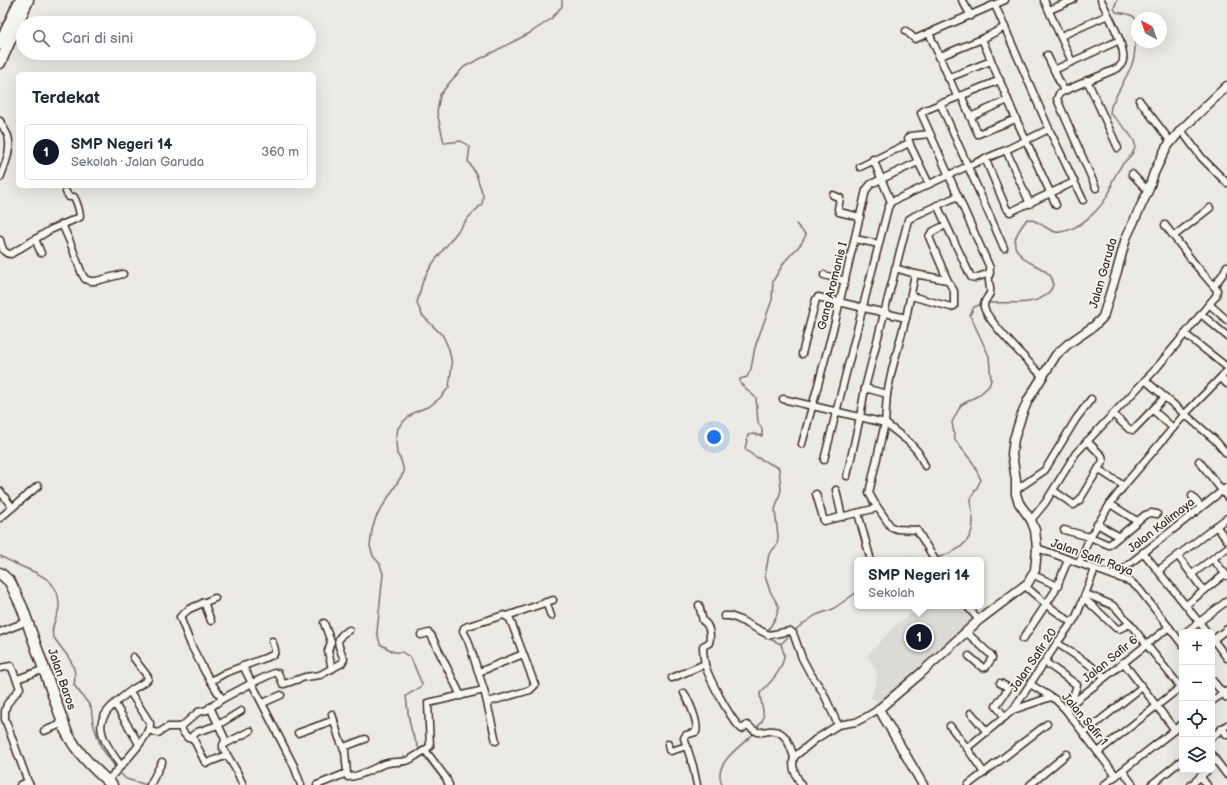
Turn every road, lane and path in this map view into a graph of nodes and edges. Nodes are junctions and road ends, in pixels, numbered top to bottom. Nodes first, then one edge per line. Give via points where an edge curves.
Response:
1 (20, 0) edge
2 (28, 0) edge
3 (962, 0) edge
4 (1005, 0) edge
5 (1044, 0) edge
6 (1073, 0) edge
7 (1101, 0) edge
8 (995, 5) junction
9 (1049, 10) junction
10 (1108, 14) junction
11 (21, 16) edge
12 (971, 16) junction
13 (16, 27) edge
14 (1005, 27) junction
15 (906, 31) dead end
16 (929, 34) junction
17 (1061, 36) junction
18 (982, 39) junction
19 (1120, 40) junction
20 (0, 44) edge
21 (1047, 55) dead end
22 (938, 57) junction
23 (991, 61) junction
24 (1072, 62) junction
25 (0, 63) edge
26 (1054, 70) junction
27 (948, 78) junction
28 (1000, 80) junction
29 (1087, 80) junction
30 (1227, 86) edge
31 (1064, 91) junction
32 (959, 96) junction
33 (1008, 100) junction
34 (1139, 100) dead end
35 (940, 103) junction
36 (970, 117) junction
37 (1016, 119) junction
38 (0, 121) edge
39 (1049, 129) junction
40 (1181, 130) junction
41 (930, 134) junction
42 (1027, 140) junction
43 (1171, 142) junction
44 (909, 143) junction
45 (1118, 148) dead end
46 (1006, 150) junction
47 (985, 158) junction
48 (873, 160) junction
49 (918, 162) junction
50 (968, 166) junction
51 (860, 167) dead end
52 (949, 174) junction
53 (1132, 174) dead end
54 (0, 178) edge
55 (882, 179) junction
56 (1074, 182) junction
57 (1227, 183) edge
58 (929, 184) junction
59 (1096, 188) dead end
60 (1148, 191) junction
61 (66, 192) dead end
62 (1051, 194) junction
63 (833, 195) dead end
64 (958, 196) junction
65 (1083, 200) dead end
66 (891, 202) junction
67 (1030, 204) junction
68 (937, 205) junction
69 (1056, 205) dead end
70 (1210, 208) dead end
71 (860, 217) junction
72 (62, 224) junction
73 (946, 225) junction
74 (1165, 225) dead end
75 (1174, 236) junction
76 (35, 239) junction
77 (855, 239) junction
78 (0, 240) edge
79 (879, 244) junction
80 (1004, 248) dead end
81 (41, 253) dead end
82 (1227, 266) edge
83 (895, 268) junction
84 (990, 273) junction
85 (123, 274) dead end
86 (916, 274) junction
87 (824, 275) dead end
88 (947, 280) junction
89 (845, 281) junction
90 (1214, 286) junction
91 (911, 296) junction
92 (839, 302) junction
93 (1209, 304) junction
94 (862, 307) junction
95 (884, 312) junction
96 (1201, 314) junction
97 (906, 318) junction
98 (1227, 320) edge
99 (1185, 334) junction
100 (1227, 336) edge
101 (802, 354) dead end
102 (1227, 367) edge
103 (1227, 371) edge
104 (1042, 376) junction
105 (1221, 378) junction
106 (1145, 380) junction
107 (1227, 384) edge
108 (865, 388) junction
109 (887, 394) junction
110 (1165, 397) junction
111 (783, 399) dead end
112 (1091, 399) dead end
113 (813, 406) junction
114 (1153, 410) junction
115 (837, 412) junction
116 (1113, 414) junction
117 (1185, 414) junction
118 (860, 417) junction
119 (885, 423) junction
120 (1173, 428) junction
121 (1087, 441) junction
122 (802, 444) dead end
123 (1227, 454) edge
124 (824, 460) dead end
125 (1198, 461) dead end
126 (925, 466) dead end
127 (1098, 469) junction
128 (847, 476) dead end
129 (38, 486) dead end
130 (1124, 486) junction
131 (1224, 489) edge
132 (836, 490) dead end
133 (1016, 490) junction
134 (0, 491) edge
135 (1054, 491) junction
136 (816, 494) dead end
137 (1192, 496) dead end
138 (1227, 497) edge
139 (1110, 504) junction
140 (12, 507) junction
141 (1201, 507) junction
142 (877, 508) junction
143 (858, 513) junction
144 (1157, 514) dead end
145 (842, 517) junction
146 (0, 518) edge
147 (1227, 518) edge
148 (1032, 520) junction
149 (1136, 521) junction
150 (1097, 524) junction
151 (1216, 526) junction
152 (1064, 530) dead end
153 (1118, 536) junction
154 (1090, 537) junction
155 (1227, 540) edge
156 (1038, 548) junction
157 (1227, 548) edge
158 (1143, 552) junction
159 (1178, 556) junction
160 (870, 557) dead end
161 (933, 557) edge
162 (1213, 558) junction
163 (1068, 560) junction
164 (1079, 563) junction
165 (1124, 568) junction
166 (1095, 569) junction
167 (1159, 570) junction
168 (0, 573) edge
169 (1192, 574) junction
170 (1226, 575) edge
171 (1114, 576) junction
172 (1038, 578) dead end
173 (1131, 582) junction
174 (1025, 586) junction
175 (1058, 586) junction
176 (1204, 591) junction
177 (1085, 596) junction
178 (215, 598) dead end
179 (553, 600) dead end
180 (1227, 601) edge
181 (204, 602) junction
182 (546, 602) junction
183 (1047, 604) junction
184 (699, 605) dead end
185 (1186, 605) junction
186 (970, 609) edge
187 (507, 616) junction
188 (551, 616) dead end
189 (724, 616) dead end
190 (979, 620) junction
191 (28, 621) junction
192 (211, 621) dead end
193 (1200, 622) junction
194 (324, 623) dead end
195 (1072, 623) junction
196 (1130, 624) junction
197 (1169, 626) junction
198 (1190, 629) edge
199 (1205, 629) edge
200 (1227, 629) edge
201 (349, 630) dead end
202 (0, 632) edge
203 (966, 632) junction
204 (421, 635) dead end
205 (1179, 637) edge
206 (1215, 638) edge
207 (1023, 639) dead end
208 (272, 641) dead end
209 (1215, 642) edge
210 (1057, 643) junction
211 (1146, 644) junction
212 (523, 654) junction
213 (969, 656) dead end
214 (133, 657) dead end
215 (1227, 658) edge
216 (1045, 662) junction
217 (1123, 662) junction
218 (705, 664) junction
219 (243, 666) junction
220 (0, 668) edge
221 (45, 669) junction
222 (332, 669) junction
223 (479, 672) junction
224 (1104, 677) junction
225 (672, 678) dead end
226 (17, 679) junction
227 (211, 681) junction
228 (252, 683) junction
229 (1000, 683) dead end
230 (1215, 683) edge
231 (1030, 684) junction
232 (1142, 687) junction
233 (484, 690) junction
234 (130, 692) junction
235 (684, 693) dead end
236 (281, 695) dead end
237 (1226, 695) edge
238 (461, 696) junction
239 (1050, 697) junction
240 (222, 699) junction
241 (1215, 700) edge
242 (488, 702) junction
243 (115, 704) junction
244 (263, 704) junction
245 (1157, 706) junction
246 (1067, 707) junction
247 (210, 708) junction
248 (879, 708) junction
249 (1013, 710) junction
250 (241, 711) dead end
251 (971, 713) dead end
252 (332, 714) dead end
253 (1005, 717) junction
254 (334, 720) junction
255 (64, 723) junction
256 (1047, 724) dead end
257 (218, 725) junction
258 (838, 725) junction
259 (950, 726) dead end
260 (181, 727) junction
261 (1179, 727) edge
262 (1225, 727) edge
263 (148, 730) junction
264 (1175, 730) junction
265 (44, 731) dead end
266 (250, 731) dead end
267 (986, 732) junction
268 (298, 733) dead end
269 (1084, 733) junction
270 (1215, 735) edge
271 (1227, 735) edge
272 (193, 737) junction
273 (366, 739) dead end
274 (496, 741) dead end
275 (139, 744) junction
276 (668, 744) dead end
277 (223, 745) junction
278 (687, 746) junction
279 (344, 747) junction
280 (967, 748) junction
281 (424, 750) junction
282 (1098, 752) junction
283 (1067, 754) dead end
284 (227, 755) junction
285 (794, 757) junction
286 (162, 762) dead end
287 (1179, 762) edge
288 (1215, 765) edge
289 (118, 768) junction
290 (1123, 771) junction
291 (347, 773) junction
292 (984, 773) junction
293 (1204, 773) edge
294 (1227, 775) edge
295 (1116, 776) junction
296 (1200, 776) junction
297 (1159, 779) junction
298 (29, 783) edge
299 (109, 783) edge
300 (152, 783) edge
301 (20, 785) edge
302 (243, 785) edge
303 (301, 785) edge
304 (317, 785) edge
305 (449, 785) edge
306 (697, 785) edge
307 (802, 785) edge
308 (923, 785) edge
309 (968, 785) edge
310 (1030, 785) edge
311 (1104, 785) edge
312 (1133, 785) edge
313 (1151, 785) edge
314 (1164, 785) edge
315 (1191, 785) edge
316 (1207, 785) edge

1 - 20 main road
2 - 11 main road
3 - 12 street
4 - 8 street
5 - 9 street
6 - 9 street
7 - 10 street
8 - 12 street
8 - 14 street
9 - 17 street
10 - 17 street
10 - 19 street
12 - 16 street
13 - 25 main road
14 - 18 street
14 - 39 street
15 - 16 street via 914,39
16 - 22 street
17 - 24 street
18 - 22 street
18 - 23 street
19 - 24 street
19 - 29 street via 1124,54 1121,65
21 - 26 street
22 - 27 street
23 - 27 street
23 - 28 street
24 - 26 street
26 - 31 street
27 - 32 street
28 - 32 street
28 - 33 street
29 - 31 street
29 - 45 street
30 - 40 street, Jalan Garuda
31 - 59 street via 1057,99
32 - 35 street
32 - 36 street
33 - 36 street
33 - 37 street
34 - 43 street
35 - 41 street via 921,112
35 - 50 street
36 - 37 street via 978,134
37 - 42 street
38 - 54 street via 8,136 9,146
39 - 42 street
39 - 56 street
40 - 43 street, Jalan Garuda
40 - 57 street via 1202,158
41 - 44 street via 909,136
41 - 52 street
42 - 46 street
42 - 62 street
43 - 60 street, Jalan Garuda via 1161,158
44 - 48 street
44 - 49 street
46 - 47 street
46 - 67 street
47 - 50 street
47 - 67 street via 1008,212
48 - 51 street
48 - 55 street
49 - 55 street, Gang Aromanis I
49 - 58 street
50 - 52 street
50 - 80 street
52 - 58 street
52 - 64 street
53 - 60 street
55 - 66 street
55 - 71 street, Gang Aromanis I via 867,187
56 - 62 street
56 - 65 street
58 - 66 street
60 - 104 street, Jalan Garuda via 1126,238 1102,318 1068,344
61 - 72 street via 76,200 80,216
62 - 67 street
62 - 69 street
63 - 71 street via 840,199 839,212
64 - 68 street
64 - 84 street
66 - 79 street
68 - 73 street
68 - 83 street via 909,219
70 - 75 street
71 - 77 street, Gang Aromanis I
72 - 76 street
72 - 85 street via 85,279 96,281
73 - 84 street via 972,278
73 - 88 street via 932,232 929,237
74 - 75 street
75 - 90 street
76 - 78 street via 9,254 4,251
76 - 81 street
77 - 79 street
77 - 89 street, Gang Aromanis I
79 - 94 street
82 - 90 street
83 - 86 street
83 - 95 street
84 - 104 street via 989,294 984,302 987,314
86 - 88 street
86 - 91 street
87 - 89 street
88 - 91 street via 954,292 953,307
89 - 92 street, Gang Aromanis I
90 - 93 street via 1217,293
91 - 97 street
92 - 94 street
92 - 101 street via 817,298
92 - 113 street, Gang Aromanis I
93 - 96 street
93 - 98 street
94 - 95 street
94 - 115 street
95 - 97 street
95 - 108 street
96 - 99 street
96 - 100 street
97 - 109 street
99 - 102 street
99 - 106 street
103 - 105 street
104 - 133 street, Jalan Garuda via 1028,400 1014,439 1012,458
105 - 107 street
105 - 117 street
106 - 110 street
106 - 116 street
108 - 109 street
108 - 118 street
109 - 119 street
110 - 114 street
110 - 117 street
111 - 113 street
112 - 133 street via 1044,470
113 - 115 street
113 - 122 street, Gang Aromanis I
114 - 116 street via 1132,430
114 - 120 street
115 - 118 street
115 - 124 street
116 - 121 street
117 - 120 street
117 - 123 street
118 - 119 street
118 - 128 street
119 - 126 street via 909,442
119 - 142 street via 869,493
120 - 130 street
121 - 127 street via 1103,458
121 - 135 street via 1071,461
125 - 131 street
127 - 130 street
127 - 135 street via 1077,504 1070,503
129 - 140 street
130 - 139 street
131 - 138 street
131 - 141 street, Jalan Kalimaya
132 - 145 street
133 - 148 street, Jalan Garuda via 1019,504
134 - 140 street
135 - 148 street
136 - 145 street via 824,521
137 - 141 street
139 - 149 street
139 - 150 street
140 - 146 street
141 - 158 street, Jalan Kalimaya
142 - 143 street
142 - 161 street via 890,527 918,530
143 - 145 street
143 - 160 street
144 - 149 street via 1145,515
147 - 151 street
148 - 156 street, Jalan Garuda
149 - 153 street
150 - 153 street
150 - 154 street
151 - 155 street
151 - 159 street
152 - 154 street
153 - 154 street via 1109,545
154 - 164 street
156 - 163 street, Jalan Safir Raya
156 - 174 street, Jalan Garuda via 1035,570
157 - 162 street
158 - 165 street, Jalan Kalimaya
158 - 167 street
159 - 167 street
159 - 169 street
162 - 169 street
162 - 170 street
163 - 164 street, Jalan Safir Raya
163 - 175 street
164 - 166 street, Jalan Safir Raya
165 - 171 street, Jalan Kalimaya
165 - 173 street
166 - 171 street, Jalan Safir Raya
166 - 177 street, Jalan Safir 20
167 - 185 street
168 - 191 main road, Jalan Baros via 10,582
169 - 176 street
170 - 176 street
171 - 173 street, Jalan Safir Raya
172 - 175 street
173 - 197 street, Jalan Safir Raya
174 - 183 street
174 - 190 street, Jalan Garuda
175 - 183 street
176 - 185 street
177 - 195 street, Jalan Safir 20
177 - 196 street via 1112,605
177 - 196 street via 1116,628
178 - 181 street
179 - 182 street
180 - 193 street
181 - 192 street
181 - 227 street via 189,609 180,617 193,649
182 - 187 street
182 - 188 street
183 - 195 street
183 - 207 street
184 - 218 street via 703,621 708,626 710,640 704,646
185 - 193 street
186 - 190 street
187 - 212 street
187 - 223 street via 464,628
189 - 258 street via 738,619 765,633 790,631 794,634 802,658 823,692
190 - 203 street, Jalan Garuda
191 - 202 street
191 - 221 main road, Jalan Baros
193 - 198 street
193 - 199 street
194 - 222 street via 331,642 328,652
195 - 210 street, Jalan Safir 20
196 - 211 street
197 - 205 street, Jalan Safir Raya
197 - 211 street, Jalan Safir 6
200 - 206 street
201 - 222 street via 338,639 344,661
203 - 213 street via 991,654 992,658 983,668
203 - 248 street, Jalan Garuda
204 - 238 street via 430,633
208 - 219 street via 274,655
209 - 215 street
210 - 216 street, Jalan Safir 20
210 - 224 street
211 - 217 street, Jalan Safir 6
211 - 245 street via 1179,687
212 - 223 street
212 - 242 street via 535,685 532,689
214 - 234 street via 148,677
216 - 231 street, Jalan Safir 20
216 - 246 street via 1077,685
217 - 224 street, Jalan Safir 6
217 - 232 street
218 - 225 street
218 - 285 street via 736,724 742,729 747,725 756,731 774,731 782,734
219 - 227 street
219 - 228 street
220 - 226 street via 11,666
221 - 226 street
221 - 255 main road, Jalan Baros
222 - 228 street via 317,676 284,684 276,672
223 - 233 street
224 - 246 street, Jalan Safir 6
226 - 298 street via 20,690 9,700 5,719
227 - 240 street
228 - 240 street
228 - 244 street
229 - 253 street via 1008,689 996,706
230 - 237 street
231 - 239 street, Jalan Safir 1
231 - 249 street, Jalan Safir 20
232 - 245 street
232 - 269 street
233 - 238 street
233 - 242 street
234 - 243 street
234 - 263 street via 150,723
235 - 278 street via 697,730 684,736
236 - 244 street
237 - 241 street
238 - 281 street via 427,704 430,744
239 - 246 street, Jalan Safir 1
239 - 249 street
240 - 247 street
242 - 274 street
243 - 275 street
243 - 289 street via 103,717 101,727
244 - 303 street
245 - 264 street
245 - 282 street
246 - 269 street, Jalan Safir 1
247 - 257 street
247 - 260 street via 196,713
248 - 258 street via 856,722
248 - 308 street
249 - 253 street
250 - 257 street
251 - 267 street
252 - 254 street
253 - 267 street
254 - 268 street
254 - 279 street
255 - 265 street
255 - 299 main road, Jalan Baros via 72,742 82,756
256 - 292 street
257 - 272 street via 197,732
257 - 277 street via 225,739
258 - 285 street
259 - 280 street
260 - 263 street via 170,727 158,733
260 - 272 street via 188,738
261 - 264 street
262 - 270 street
262 - 271 street
263 - 275 street
264 - 290 street
266 - 277 street
267 - 280 street
269 - 282 street, Jalan Safir 1
272 - 284 street via 206,763
273 - 279 street
275 - 289 street
276 - 278 street via 671,752
277 - 284 street
278 - 306 street
279 - 291 street
280 - 292 street
281 - 291 street via 408,760 383,764 351,777 348,777
281 - 305 street
282 - 295 street, Jalan Safir 1
283 - 310 street
284 - 302 street
285 - 307 street via 794,770
286 - 300 street
287 - 297 street
288 - 294 street
289 - 299 street
290 - 295 street
290 - 312 street
291 - 304 street
292 - 309 street
293 - 296 street
295 - 311 street
296 - 315 street
296 - 316 street
297 - 313 street
297 - 314 street
298 - 301 street

